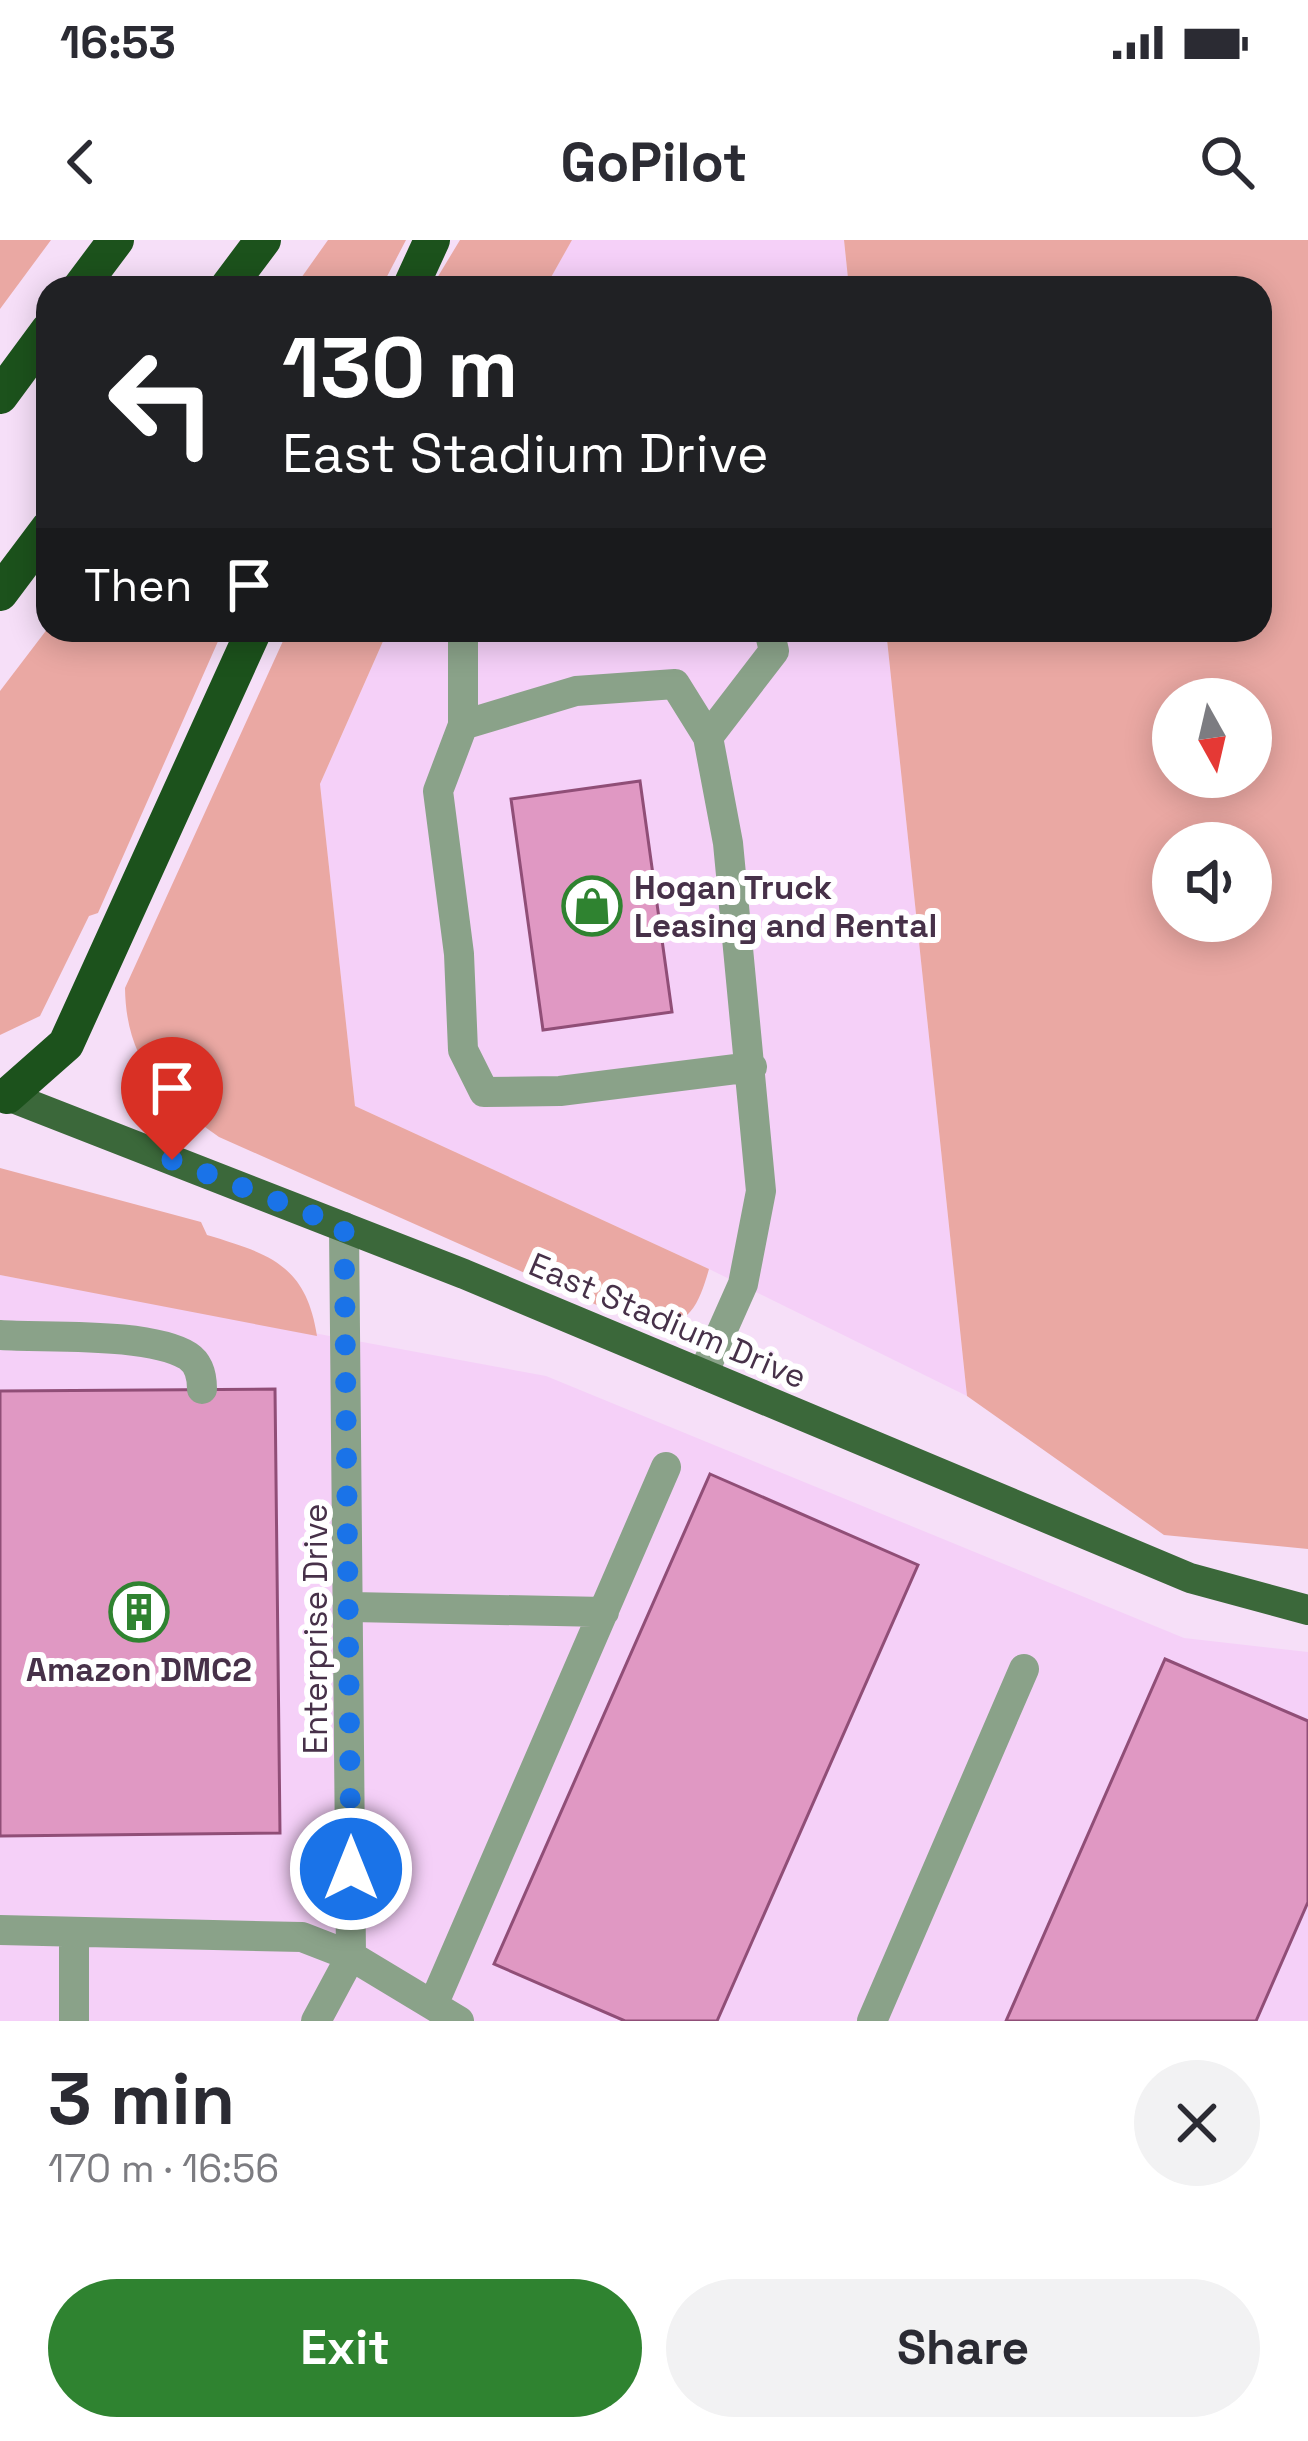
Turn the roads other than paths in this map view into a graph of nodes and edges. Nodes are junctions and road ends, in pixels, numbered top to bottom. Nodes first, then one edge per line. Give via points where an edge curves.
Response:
1 (116, 240) edge
2 (263, 240) edge
3 (432, 240) edge
4 (89, 276) edge
5 (236, 276) edge
6 (416, 276) edge
7 (36, 347) edge
8 (0, 396) edge
9 (36, 545) edge
10 (0, 593) edge
11 (249, 642) edge
12 (463, 642) edge
13 (772, 642) edge
14 (463, 725) junction
15 (708, 737) junction
16 (752, 1067) junction
17 (3, 1094) edge
18 (344, 1227) junction
19 (0, 1335) edge
20 (703, 1374) junction
21 (202, 1389) dead end
22 (666, 1468) dead end
23 (352, 1607) junction
24 (1308, 1610) edge
25 (604, 1612) junction
26 (1024, 1669) dead end
27 (0, 1930) edge
28 (74, 1934) junction
29 (351, 1956) junction
30 (446, 2013) edge
31 (74, 2021) edge
32 (316, 2021) edge
33 (872, 2021) edge

1 - 4 highway
2 - 5 highway
3 - 6 highway
7 - 8 highway
9 - 10 highway
11 - 17 highway via 66,1044
12 - 14 street
13 - 15 street via 774,651
14 - 15 street via 576,691 675,684
14 - 16 street via 438,791 463,1051 484,1092 560,1091
15 - 16 street
16 - 20 street via 761,1191 743,1284
17 - 18 main road, East Stadium Drive
18 - 20 main road, East Stadium Drive
18 - 23 street, Enterprise Drive
19 - 21 street via 156,1345 188,1356
20 - 24 main road, East Stadium Drive via 1190,1578
22 - 25 street
23 - 25 street
23 - 29 street, Enterprise Drive
25 - 30 street
26 - 33 street
27 - 28 street
28 - 29 street via 302,1937
28 - 31 street
29 - 30 street
29 - 32 street, Enterprise Drive

